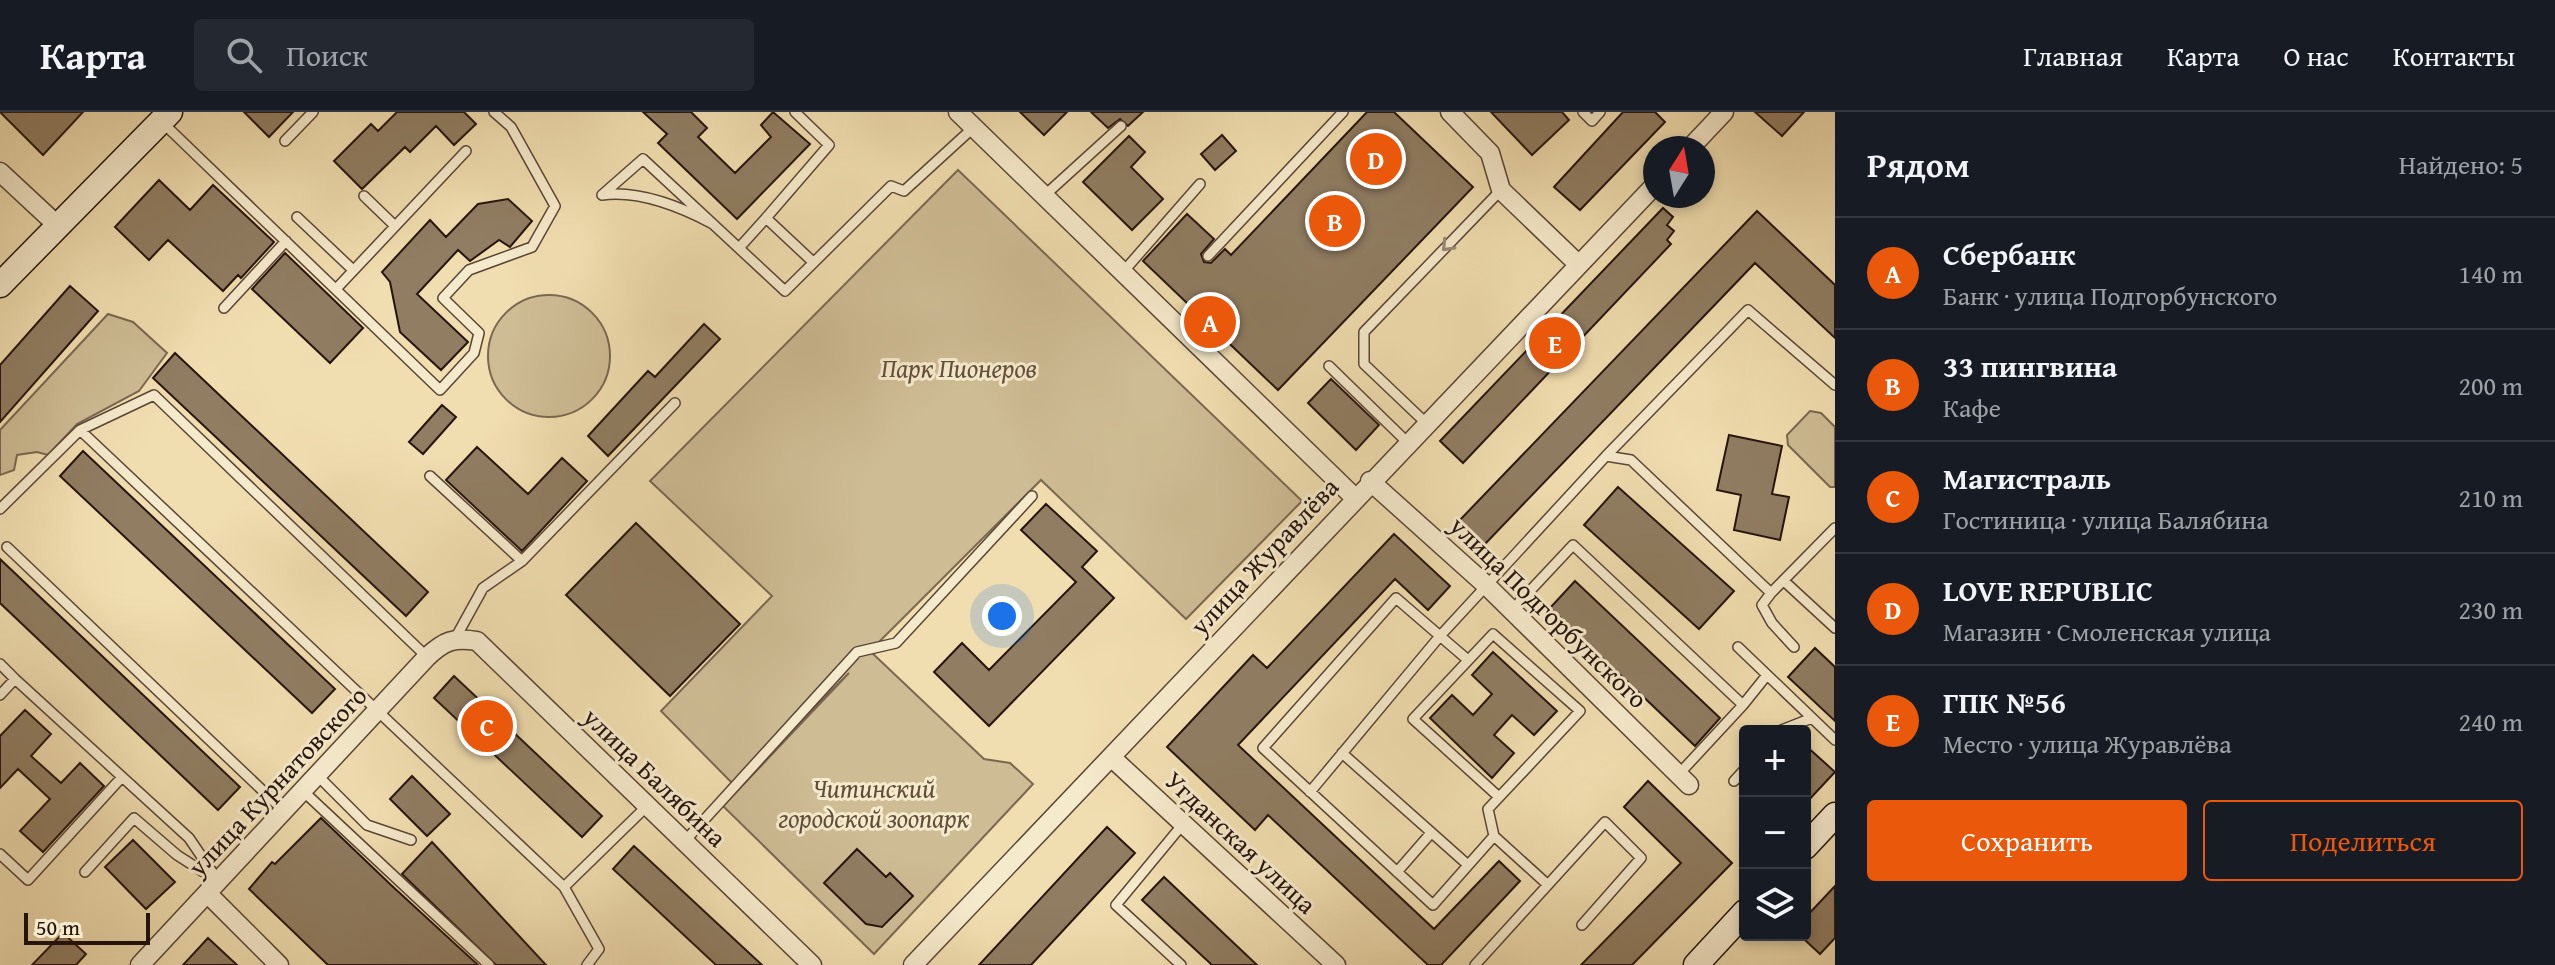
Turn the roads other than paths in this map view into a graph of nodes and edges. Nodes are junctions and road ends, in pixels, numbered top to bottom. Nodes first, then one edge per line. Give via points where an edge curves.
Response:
1 (313, 112) edge
2 (494, 112) edge
3 (795, 112) edge
4 (958, 112) edge
5 (1343, 112) edge
6 (1450, 112) edge
7 (1583, 112) edge
8 (1600, 112) edge
9 (1724, 112) edge
10 (165, 116) edge
11 (1121, 126) dead end
12 (974, 127) junction
13 (1701, 136) edge
14 (285, 141) dead end
15 (466, 151) dead end
16 (0, 172) edge
17 (1200, 184) dead end
18 (1501, 190) junction
19 (364, 196) dead end
20 (1044, 196) junction
21 (1643, 198) edge
22 (297, 217) dead end
23 (766, 218) junction
24 (713, 224) junction
25 (57, 225) junction
26 (395, 226) junction
27 (286, 241) junction
28 (739, 248) junction
29 (1208, 256) dead end
30 (813, 262) junction
31 (1579, 265) junction
32 (353, 270) junction
33 (1123, 272) junction
34 (0, 285) edge
35 (336, 289) junction
36 (224, 308) dead end
37 (1329, 366) dead end
38 (1835, 385) edge
39 (675, 403) dead end
40 (1428, 424) junction
41 (80, 430) junction
42 (1408, 443) junction
43 (1606, 456) junction
44 (430, 476) dead end
45 (1370, 481) junction
46 (0, 491) edge
47 (1032, 496) dead end
48 (1354, 497) junction
49 (9, 500) junction
50 (0, 509) edge
51 (1835, 528) edge
52 (7, 547) dead end
53 (522, 561) junction
54 (1784, 581) junction
55 (1487, 586) junction
56 (1771, 593) junction
57 (1512, 610) junction
58 (1835, 628) edge
59 (1440, 636) junction
60 (456, 637) junction
61 (1738, 647) dead end
62 (1794, 647) dead end
63 (427, 657) junction
64 (1468, 660) junction
65 (0, 664) edge
66 (1767, 675) junction
67 (15, 679) junction
68 (0, 695) edge
69 (1743, 705) junction
70 (377, 711) junction
71 (1812, 718) junction
72 (1794, 725) edge
73 (1835, 740) edge
74 (1342, 753) junction
75 (1111, 757) junction
76 (317, 775) junction
77 (1739, 776) edge
78 (122, 777) junction
79 (1684, 780) joint
80 (1734, 781) dead end
81 (303, 791) junction
82 (1310, 792) junction
83 (1499, 797) junction
84 (647, 806) junction
85 (284, 811) junction
86 (1832, 823) edge
87 (1183, 824) junction
88 (1431, 833) junction
89 (1494, 836) junction
90 (411, 840) dead end
91 (684, 842) junction
92 (1811, 842) edge
93 (0, 854) edge
94 (1468, 865) junction
95 (85, 872) dead end
96 (1397, 872) junction
97 (1548, 885) junction
98 (564, 887) junction
99 (213, 888) junction
100 (1739, 918) edge
101 (1582, 925) dead end
102 (271, 962) edge
103 (140, 965) edge
104 (489, 965) edge
105 (587, 965) edge
106 (812, 965) edge
107 (913, 965) edge
108 (1181, 965) edge
109 (1336, 965) edge
110 (1475, 965) edge
111 (1696, 965) edge

1 - 14 lane
2 - 35 lane via 511,127 555,206 532,247 469,270 443,298 479,333 474,353 440,390
3 - 23 lane via 829,145
4 - 12 street
5 - 29 lane
6 - 18 street via 1490,153
7 - 8 lane via 1592,121
9 - 13 street
10 - 25 main road
10 - 27 lane
11 - 20 lane
12 - 20 street
12 - 30 lane via 904,191 891,186
15 - 26 lane
16 - 25 street
17 - 33 lane
18 - 31 street
18 -> 40 lane via 1364,332 1364,364
19 - 26 lane
20 - 33 street
21 - 31 street, улица Журавлёва
22 - 32 lane
23 - 28 lane
23 - 30 lane
24 - 24 lane via 643,159 602,195 679,207
24 - 28 lane
25 - 34 main road
26 - 32 lane
27 - 35 lane
27 - 36 lane
28 - 30 lane via 785,291
31 - 40 street, улица Журавлёва
32 - 35 lane
33 - 48 street
37 - 42 lane
38 - 43 lane via 1748,310
39 - 53 lane
40 - 42 street, улица Журавлёва
41 - 49 lane
41 - 63 lane via 154,395
41 - 70 lane
42 - 45 street, улица Журавлёва
43 - 55 lane
43 - 56 lane via 1631,460
44 - 53 lane
45 - 48 street, улица Журавлёва
45 - 55 street, улица Подгорбунского
46 - 49 lane
47 - 91 lane via 896,643 857,652
48 - 75 street, улица Журавлёва
49 - 50 lane
51 - 54 lane
52 - 85 lane
53 - 60 lane via 483,588
54 - 56 lane
54 - 58 lane
55 - 57 street, улица Подгорбунского
55 - 59 lane
56 - 62 lane via 1762,605
57 - 69 lane via 1573,545
57 - 79 street, улица Подгорбунского
59 - 64 lane
59 - 74 lane
59 - 82 lane via 1396,598 1263,748
60 - 63 street, улица Курнатовского
60 - 84 street, улица Балябина via 477,641
61 - 66 lane
63 - 70 street, улица Курнатовского
64 - 83 lane via 1413,719
64 - 83 lane via 1493,634 1580,711
65 - 67 lane
66 - 69 lane
66 - 71 lane
67 - 68 lane
67 - 78 lane
69 - 79 lane
70 - 76 street, улица Курнатовского
70 - 98 lane
71 - 72 lane
71 - 73 lane
74 - 82 lane
74 - 88 lane
75 - 87 street, Угданская улица
75 - 107 street, улица Журавлёва
76 - 81 street, улица Курнатовского
76 - 90 lane via 367,825
77 - 80 lane
78 - 93 lane via 28,880
78 - 99 lane via 189,838
81 - 85 street, улица Курнатовского
81 - 104 lane
82 - 96 lane
83 - 89 lane via 1488,809
84 - 91 street, улица Балябина
84 - 98 lane
85 - 99 street, улица Курнатовского
86 - 92 main road
87 - 108 lane via 1116,905
87 - 109 street, Угданская улица
88 - 94 lane
88 - 96 lane
89 - 94 lane
89 - 97 lane
91 - 106 street, улица Балябина
94 - 96 lane via 1433,905
95 - 99 lane via 134,818
97 - 101 lane via 1605,822 1641,858
97 - 110 lane
98 - 105 lane via 599,949
99 - 102 street
99 - 103 street, улица Курнатовского
100 - 111 main road

